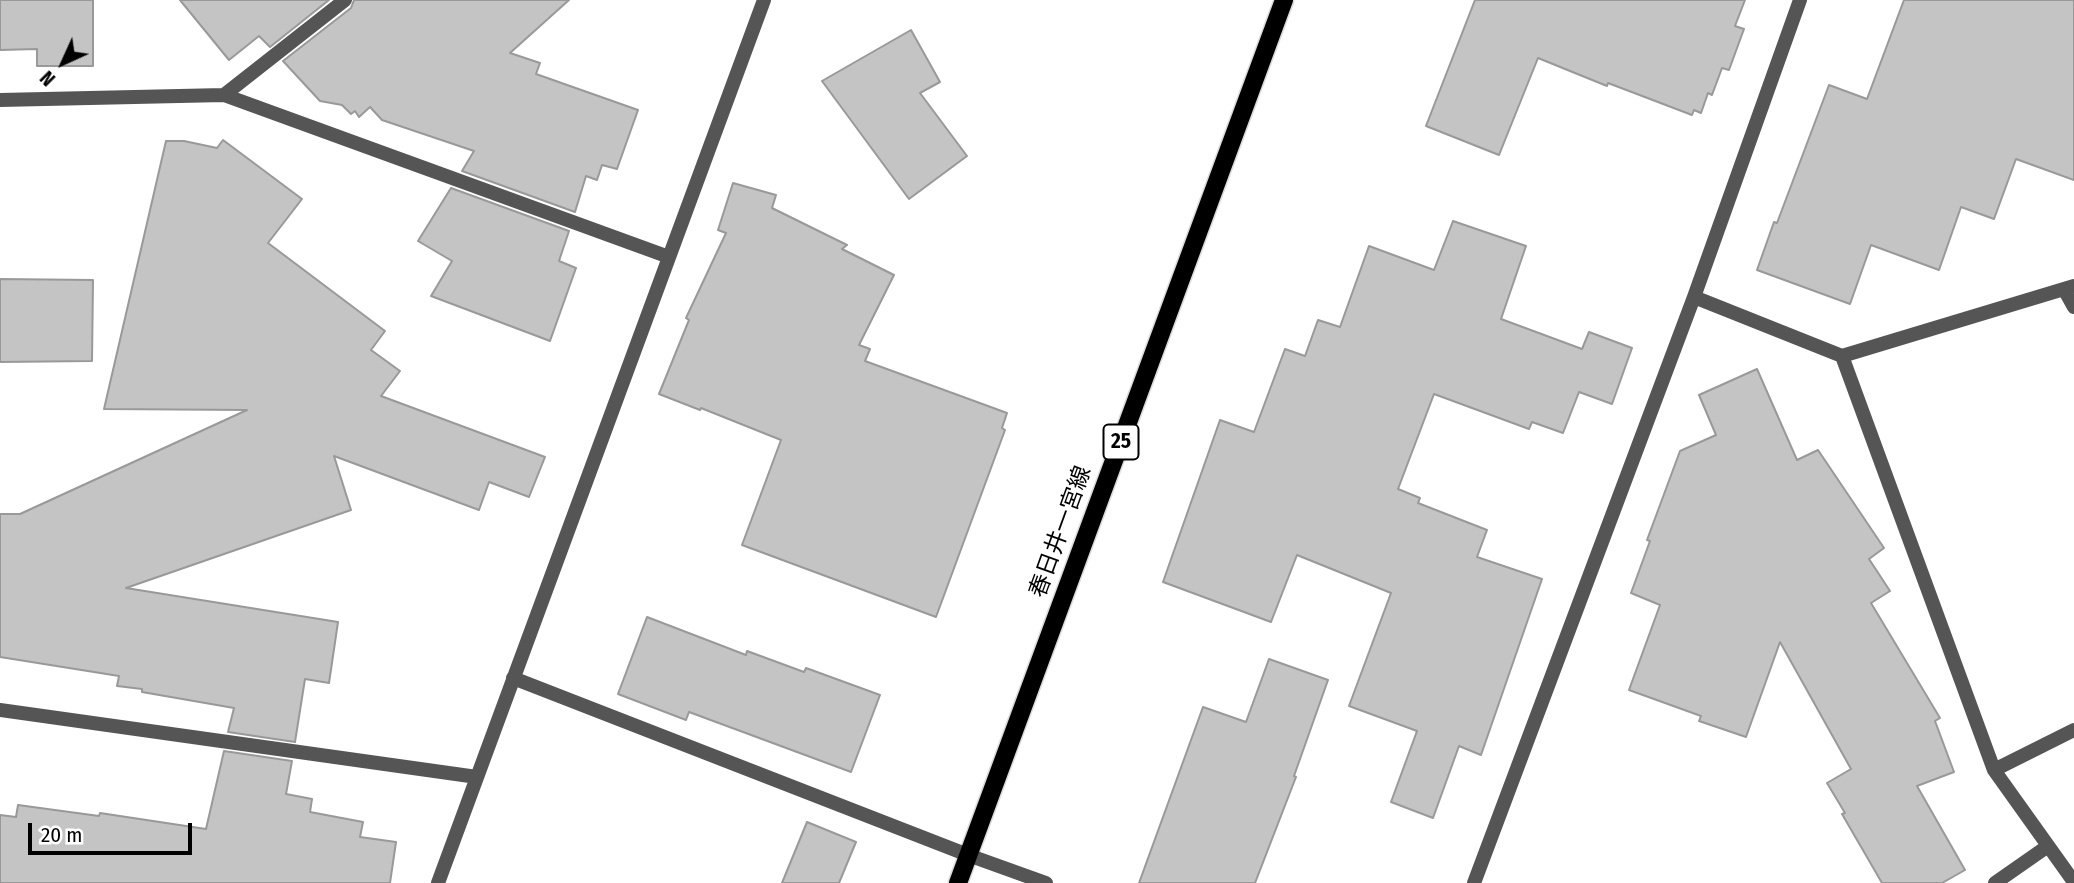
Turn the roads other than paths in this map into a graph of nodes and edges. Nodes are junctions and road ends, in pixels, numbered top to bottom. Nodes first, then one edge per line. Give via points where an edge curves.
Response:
1 (345, 0) edge
2 (764, 0) edge
3 (1284, 0) edge
4 (1800, 0) edge
5 (225, 95) junction
6 (0, 100) edge
7 (669, 257) junction
8 (2069, 287) edge
9 (1694, 297) junction
10 (2074, 307) edge
11 (1842, 356) junction
12 (513, 678) junction
13 (0, 710) edge
14 (2074, 730) edge
15 (1994, 769) junction
16 (477, 777) junction
17 (2049, 846) junction
18 (968, 855) junction
19 (2074, 882) edge
20 (438, 883) edge
21 (958, 883) edge
22 (1046, 883) edge
23 (1475, 883) edge
24 (1995, 883) edge

1 - 5 street
2 - 7 street
3 - 18 main road, 春日井一宮線 / 25
4 - 9 street
5 - 6 street
5 - 7 street
7 - 12 street
8 - 10 street
8 - 11 street
9 - 11 street
9 - 23 street
11 - 15 street
12 - 16 street
12 - 18 street
13 - 16 street
14 - 15 street
15 - 17 street
16 - 20 street
17 - 19 street
17 - 24 street
18 - 21 main road, 春日井一宮線 / 25
18 - 22 street

